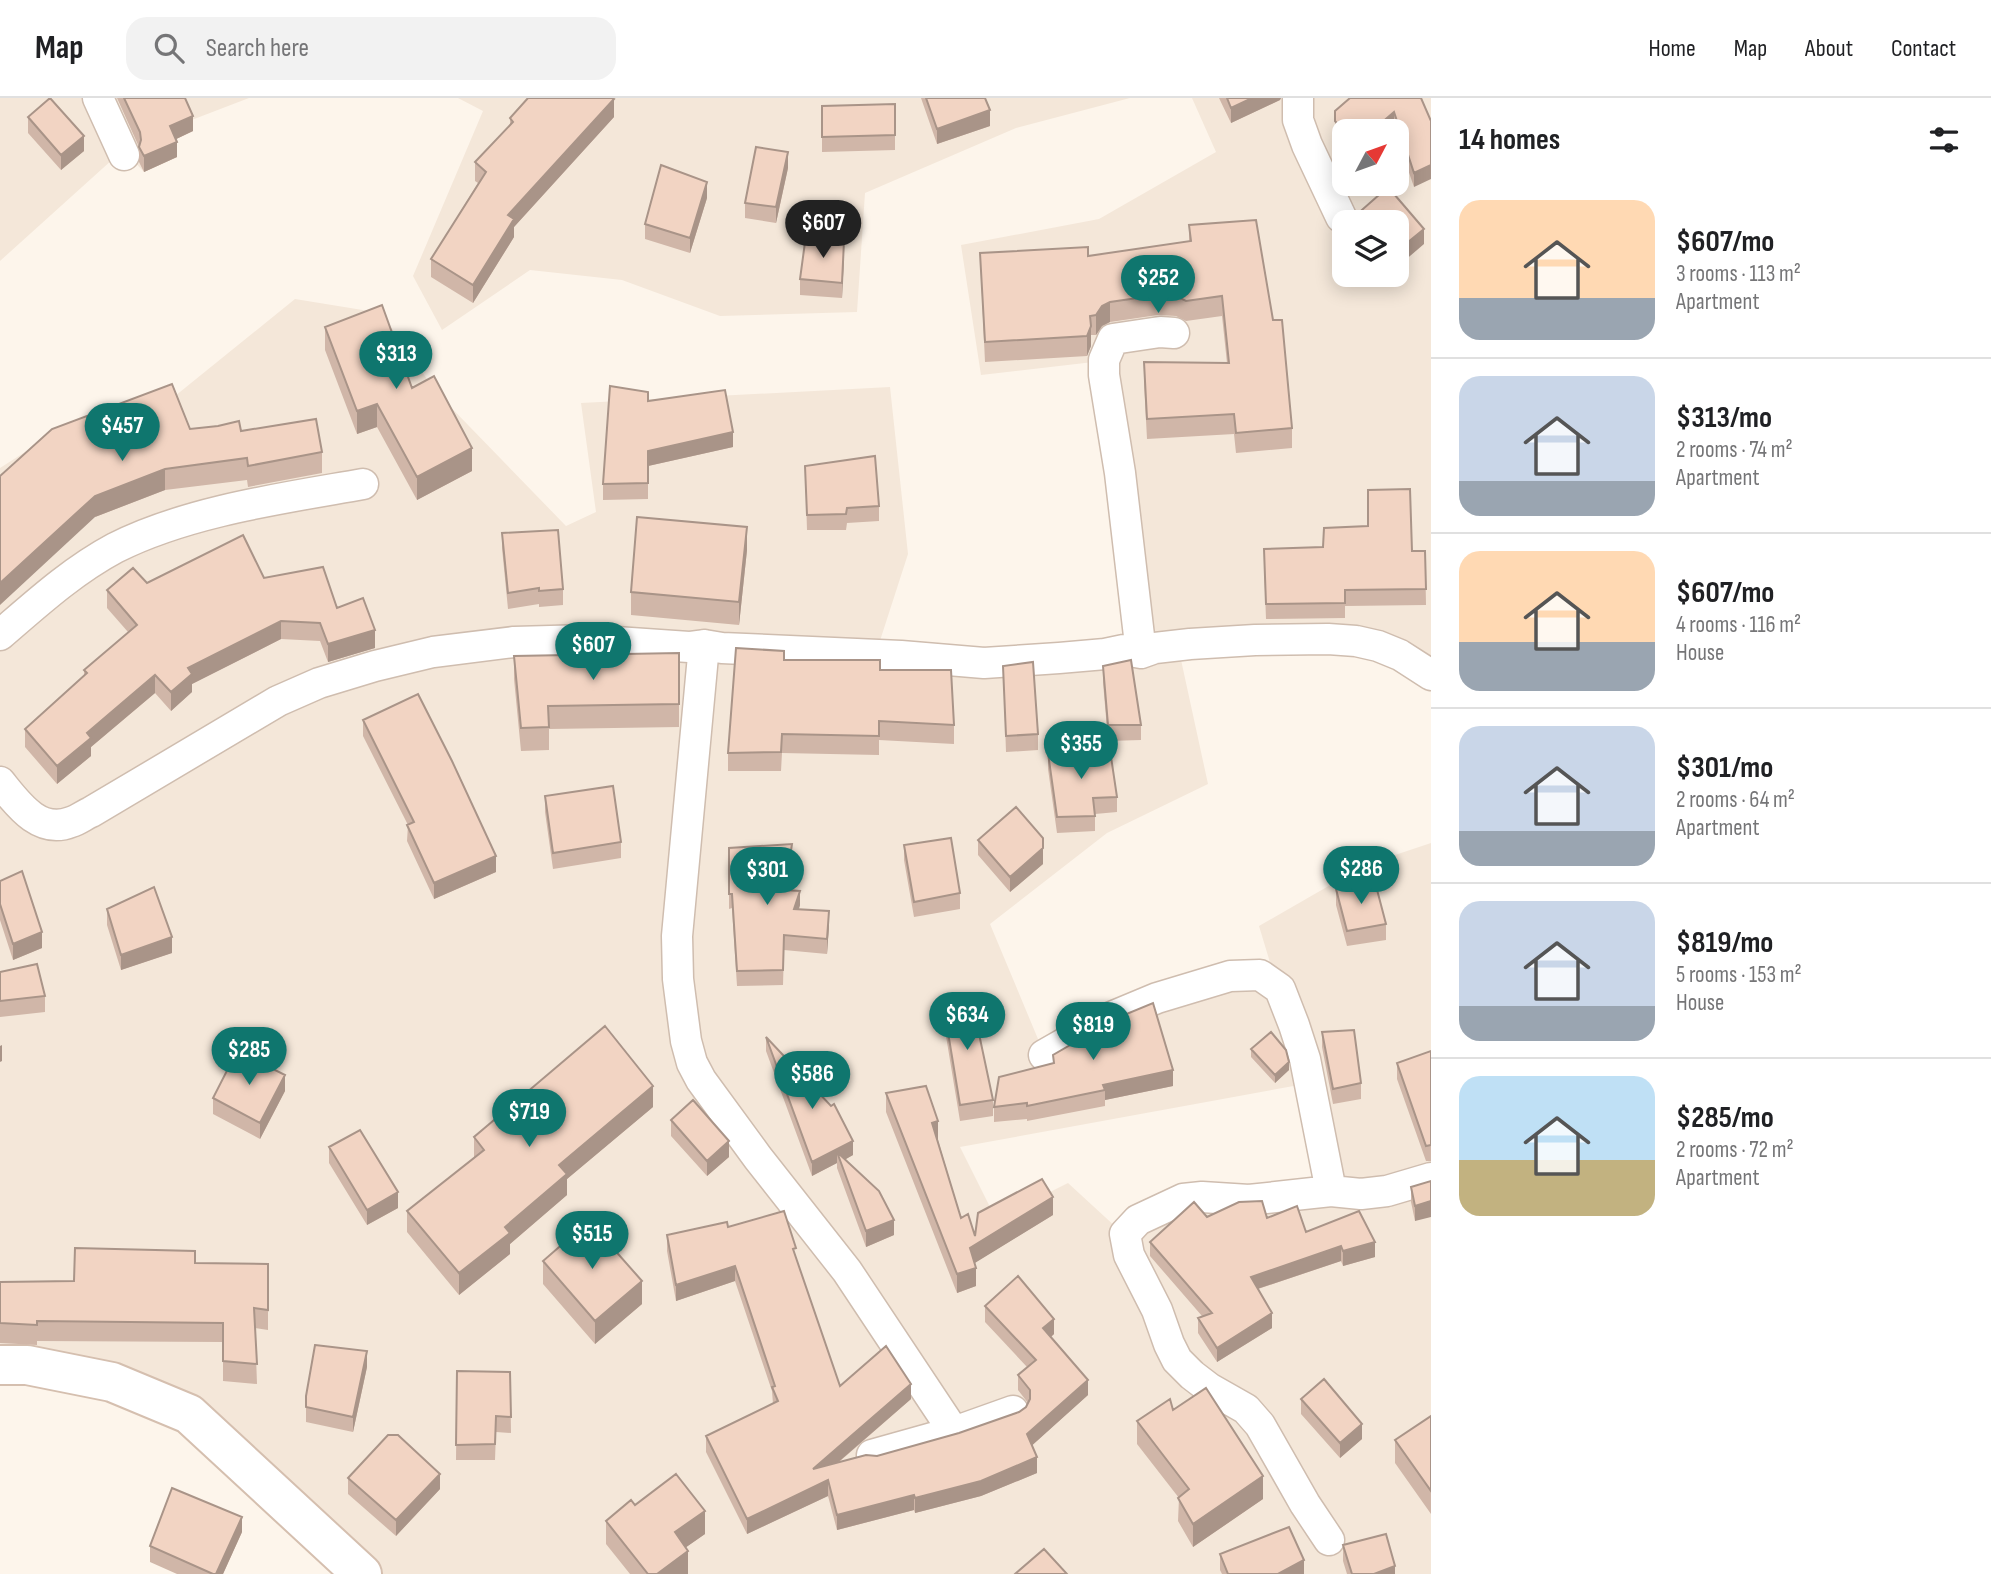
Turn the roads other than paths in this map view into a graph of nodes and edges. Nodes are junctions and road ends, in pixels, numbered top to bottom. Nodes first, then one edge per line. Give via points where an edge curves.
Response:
1 (99, 98) edge
2 (1298, 98) edge
3 (124, 155) dead end
4 (1337, 210) edge
5 (1174, 332) dead end
6 (363, 484) dead end
7 (0, 635) edge
8 (704, 645) junction
9 (1142, 653) junction
10 (1431, 675) edge
11 (0, 782) edge
12 (1044, 1055) dead end
13 (1431, 1178) edge
14 (1331, 1191) junction
15 (0, 1365) edge
16 (1013, 1411) edge
17 (954, 1432) junction
18 (872, 1455) edge
19 (1329, 1540) dead end
20 (362, 1574) edge

1 - 3 street
2 - 4 street via 1298,120
5 - 9 street via 1113,340 1104,360
6 - 7 street via 215,513 146,534 71,576
8 - 9 street via 984,663 1124,650
8 - 11 street via 514,642 433,652 375,666 278,701 68,823 49,825 33,818
8 - 17 street via 677,936 682,1017 692,1063 758,1158 847,1271
9 - 10 street via 1255,640 1356,641 1400,655
12 - 14 street via 1109,1018 1157,998 1230,976 1260,975 1280,989 1294,1025
13 - 14 street via 1387,1191
14 - 19 street via 1249,1200 1183,1199 1138,1220 1125,1234 1129,1255 1177,1360 1260,1425
15 - 20 main road via 27,1365 112,1382 189,1414
16 - 17 street
17 - 18 street

